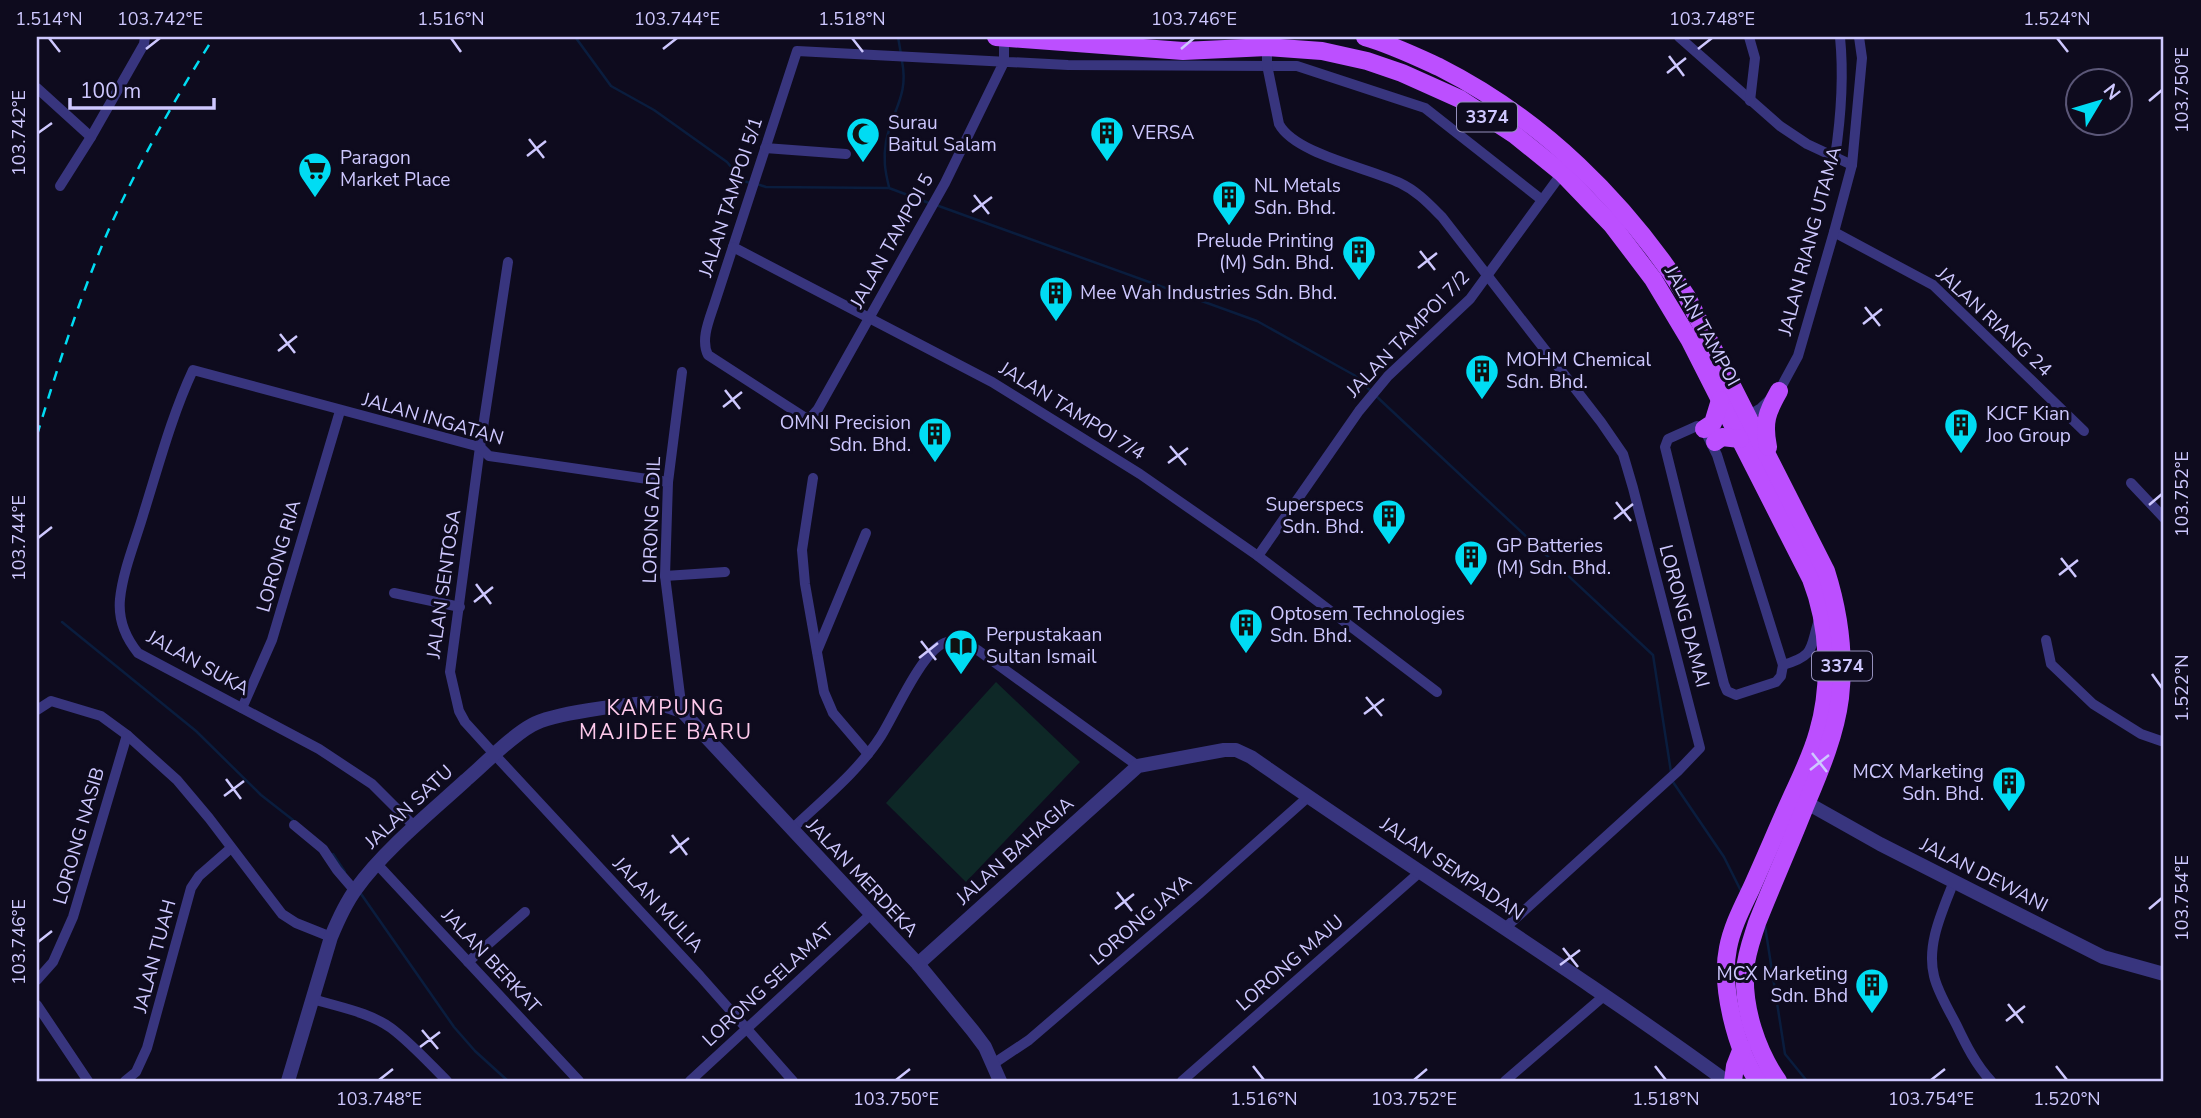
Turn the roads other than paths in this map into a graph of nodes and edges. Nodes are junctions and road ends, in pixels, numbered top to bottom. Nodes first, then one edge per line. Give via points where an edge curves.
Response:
1 (145, 37) edge
2 (1000, 37) edge
3 (1123, 37) edge
4 (1145, 37) edge
5 (1365, 37) edge
6 (1679, 37) edge
7 (1749, 37) edge
8 (1840, 37) edge
9 (1859, 37) edge
10 (1094, 46) junction
11 (1184, 51) junction
12 (1267, 56) junction
13 (1004, 62) junction
14 (1090, 65) junction
15 (37, 88) edge
16 (1750, 101) junction
17 (91, 137) junction
18 (764, 151) junction
19 (846, 154) dead end
20 (1835, 157) junction
21 (1852, 165) junction
22 (1562, 173) junction
23 (60, 186) dead end
24 (1542, 200) junction
25 (1834, 232) junction
26 (733, 247) junction
27 (508, 262) dead end
28 (1488, 275) junction
29 (870, 317) junction
30 (193, 370) joint
31 (682, 372) dead end
32 (1733, 386) junction
33 (1779, 391) junction
34 (1720, 400) junction
35 (340, 411) junction
36 (811, 417) joint
37 (1740, 426) junction
38 (2084, 430) dead end
39 (1712, 442) junction
40 (480, 447) junction
41 (1770, 458) junction
42 (813, 478) dead end
43 (668, 482) junction
44 (2131, 483) dead end
45 (2164, 518) edge
46 (866, 533) dead end
47 (1258, 556) junction
48 (725, 572) dead end
49 (665, 576) junction
50 (394, 593) dead end
51 (460, 607) junction
52 (1821, 614) junction
53 (2046, 640) dead end
54 (817, 651) junction
55 (1783, 665) junction
56 (1437, 692) dead end
57 (242, 708) junction
58 (37, 710) edge
59 (682, 711) junction
60 (127, 735) junction
61 (2164, 742) edge
62 (868, 754) junction
63 (495, 755) junction
64 (1138, 766) junction
65 (1308, 797) junction
66 (1800, 799) junction
67 (294, 825) dead end
68 (414, 827) junction
69 (791, 830) junction
70 (231, 848) junction
71 (377, 864) junction
72 (1420, 872) junction
73 (1954, 881) junction
74 (359, 886) junction
75 (525, 912) dead end
76 (870, 915) junction
77 (1506, 928) junction
78 (331, 937) junction
79 (468, 962) junction
80 (918, 964) junction
81 (2164, 974) edge
82 (37, 980) edge
83 (1605, 995) junction
84 (313, 999) junction
85 (37, 1005) edge
86 (747, 1029) junction
87 (1742, 1048) junction
88 (993, 1064) junction
89 (1760, 1077) edge
90 (88, 1081) edge
91 (125, 1081) edge
92 (288, 1081) edge
93 (447, 1081) edge
94 (579, 1081) edge
95 (690, 1081) edge
96 (793, 1081) edge
97 (1000, 1081) edge
98 (1182, 1081) edge
99 (1505, 1081) edge
100 (1726, 1081) edge
101 (1733, 1081) edge
102 (1991, 1081) edge

1 - 17 street
2 - 10 main road, JALAN TAMPOI / 3374
2 - 13 street, JALAN TAMPOI 5
3 - 10 main road
4 - 11 main road via 1153,44
5 - 32 main road, JALAN TAMPOI / 3374 via 1469,83 1570,156 1664,262
6 - 16 street
7 - 16 street via 1755,58
8 - 20 street via 1843,69
9 - 21 street, JALAN RIANG UTAMA via 1862,58
10 - 11 main road, JALAN TAMPOI / 3374
10 - 14 street
11 - 12 main road, JALAN TAMPOI / 3374
12 - 14 street
12 - 22 main road, JALAN TAMPOI / 3374 via 1322,51 1402,73 1461,99
12 - 24 street via 1424,108
12 - 28 street via 1282,132 1298,144 1400,183 1422,197
13 - 14 street
13 - 18 street, JALAN TAMPOI 5/1 via 797,51
13 - 29 street, JALAN TAMPOI 5 via 924,222
15 - 17 street
16 - 20 street via 1807,144
17 - 23 street
18 - 19 street
18 - 26 street, JALAN TAMPOI 5/1
20 - 21 street
21 - 25 street, JALAN RIANG UTAMA
22 - 24 street, JALAN TAMPOI 7/2
22 - 34 main road, JALAN TAMPOI / 3374 via 1612,225 1653,279
24 - 28 street, JALAN TAMPOI 7/2
25 - 33 street, JALAN RIANG UTAMA via 1798,356
25 - 38 street, JALAN RIANG 24 via 1933,285
26 - 29 street, JALAN TAMPOI 7/4
26 - 36 street, JALAN TAMPOI 5/1 via 705,337 708,355 804,417
27 - 40 street, JALAN SENTOSA
28 - 47 street, JALAN TAMPOI 7/2 via 1359,411
28 - 77 street, LORONG DAMAI via 1623,454 1700,743 1678,771
29 - 36 street, JALAN TAMPOI 5
29 - 47 street, JALAN TAMPOI 7/4 via 1039,410
30 - 35 street, JALAN INGATAN
30 - 57 street, JALAN SUKA via 129,561 120,615 123,631 138,653
31 - 43 street, LORONG ADIL
32 - 33 main road via 1756,400
32 - 37 main road, JALAN TAMPOI / 3374
33 - 37 street, JALAN RIANG UTAMA
33 - 41 main road via 1764,426
34 - 37 main road, JALAN TAMPOI / 3374
34 - 39 main road
35 - 40 street, JALAN INGATAN
35 - 57 street, LORONG RIA via 272,640
37 - 39 main road
37 - 41 main road, JALAN TAMPOI / 3374
37 - 52 main road, JALAN TAMPOI / 3374 via 1811,579
39 - 55 street
39 - 55 street via 1697,426 1668,439 1665,447 1727,691 1736,695 1776,682
40 - 43 street, JALAN INGATAN via 489,456
40 - 51 street, JALAN SENTOSA
41 - 66 main road, JALAN TAMPOI / 3374 via 1826,571 1840,634 1840,699 1823,764
42 - 54 street via 802,550
43 - 49 street, LORONG ADIL
44 - 45 street
46 - 54 street
47 - 56 street, JALAN TAMPOI 7/4
48 - 49 street
49 - 59 street, LORONG ADIL
50 - 51 street
51 - 63 street, JALAN SENTOSA via 450,672 454,692 465,722
52 - 55 street via 1808,654
52 - 66 main road, JALAN TAMPOI / 3374 via 1825,698
53 - 61 street via 2051,664 2093,704 2141,734
54 - 62 street via 832,713
57 - 68 street, JALAN SUKA via 346,766 372,784
58 - 60 street via 51,701 101,716
59 - 63 street, JALAN SATU via 648,704 558,717 532,725
59 - 69 street, JALAN MERDEKA
60 - 70 street via 177,780
60 - 82 street, LORONG NASIB via 74,917 53,962
62 - 64 street via 934,649 958,641 979,651
62 - 69 street
63 - 68 street, JALAN SATU
63 - 86 street, JALAN MULIA
64 - 65 street, JALAN SEMPADAN via 1236,750
64 - 80 street, JALAN BAHAGIA
65 - 72 street, JALAN SEMPADAN
65 - 88 street, LORONG JAYA via 1029,1040
66 - 73 street, JALAN DEWANI
66 - 87 main road, JALAN TAMPOI / 3374 via 1751,888 1727,951 1731,1021
66 - 89 main road, JALAN TAMPOI / 3374 via 1749,947 1745,972
67 - 74 street
68 - 71 street, JALAN SATU
69 - 76 street, JALAN MERDEKA
70 - 78 street via 282,914
70 - 91 street, JALAN TUAH via 191,888 147,1048 136,1072
71 - 74 street, JALAN SATU
71 - 79 street, JALAN BERKAT
72 - 77 street, JALAN SEMPADAN
72 - 98 street, LORONG MAJU
73 - 81 street, JALAN DEWANI via 2103,957
73 - 102 street via 1938,924 1933,969 1971,1055
74 - 78 street, JALAN SATU
75 - 79 street
76 - 80 street, JALAN MERDEKA
76 - 86 street, LORONG SELAMAT
77 - 83 street, JALAN SEMPADAN
78 - 84 street, JALAN SATU
79 - 94 street, JALAN BERKAT
80 - 88 street, JALAN MERDEKA via 973,1031
83 - 99 street
83 - 100 street, JALAN SEMPADAN
84 - 92 street, JALAN SATU
84 - 93 street via 390,1027
85 - 90 street
86 - 95 street, LORONG SELAMAT
86 - 96 street, JALAN MULIA
87 - 89 main road, JALAN TAMPOI / 3374
87 - 101 main road
88 - 97 street, JALAN MERDEKA

